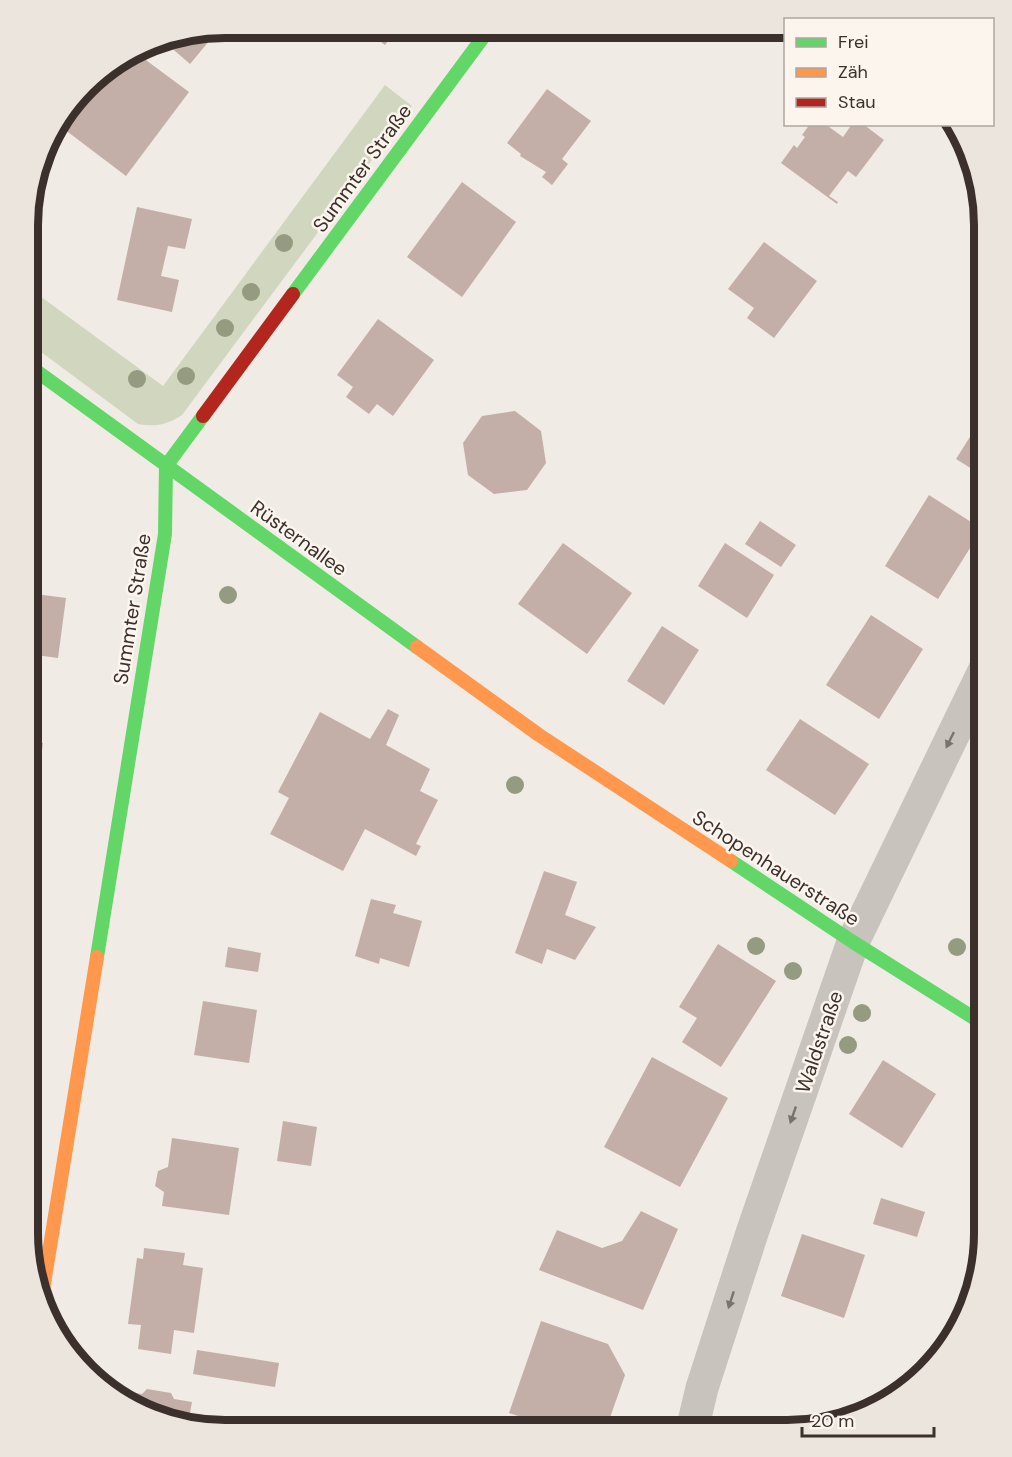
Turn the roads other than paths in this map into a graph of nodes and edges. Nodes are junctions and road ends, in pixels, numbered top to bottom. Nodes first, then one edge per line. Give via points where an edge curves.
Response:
1 (483, 38) edge
2 (38, 372) edge
3 (166, 466) junction
4 (975, 691) edge
5 (548, 741) joint
6 (853, 942) junction
7 (974, 1018) edge
8 (44, 1282) edge
9 (694, 1420) edge

1 - 3 street, Summter Straße
2 - 3 street, Rüsternallee
3 - 5 street, Rüsternallee
3 - 8 street, Summter Straße via 165,534
4 -> 6 street, Waldstraße
5 - 6 street, Schopenhauerstraße
6 - 7 street, Schopenhauerstraße
6 -> 9 street, Waldstraße via 753,1230

